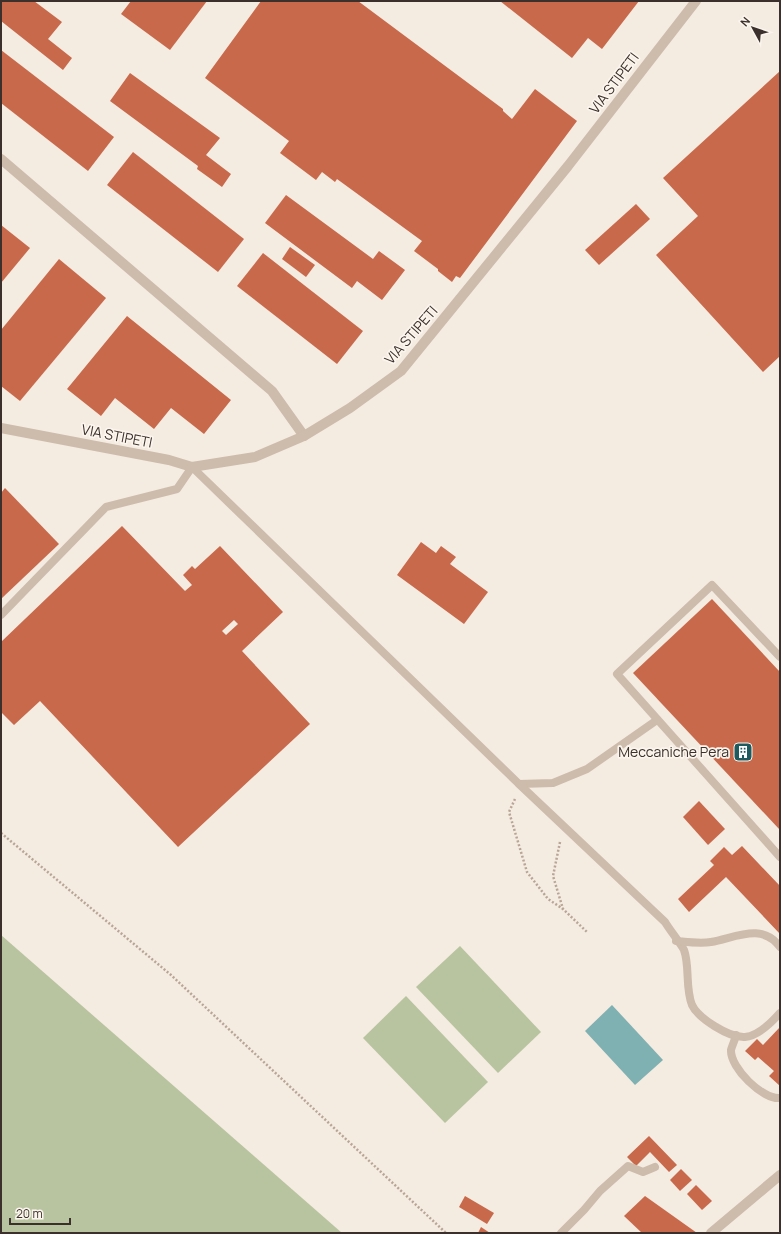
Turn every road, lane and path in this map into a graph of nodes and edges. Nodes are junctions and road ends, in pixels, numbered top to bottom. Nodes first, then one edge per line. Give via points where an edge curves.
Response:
1 (696, 1) edge
2 (1, 159) edge
3 (1, 428) edge
4 (304, 436) junction
5 (192, 467) junction
6 (1, 615) edge
7 (780, 656) edge
8 (657, 720) junction
9 (520, 785) junction
10 (566, 828) junction
11 (1, 833) edge
12 (780, 856) edge
13 (563, 909) junction
14 (587, 932) dead end
15 (676, 941) junction
16 (780, 947) edge
17 (780, 1013) edge
18 (736, 1035) junction
19 (780, 1098) edge
20 (655, 1167) dead end
21 (780, 1175) edge
22 (446, 1233) edge
23 (561, 1233) edge
24 (711, 1233) edge

1 - 4 street, VIA STIPETI via 568,166 401,371 350,408
2 - 4 street via 272,391
3 - 5 street, VIA STIPETI via 169,460
4 - 5 street, VIA STIPETI via 255,457
5 - 6 lane via 177,489 106,507
5 - 9 lane
7 - 8 lane via 712,585 618,674
8 - 9 lane via 587,769 553,783
8 - 12 lane
9 - 10 lane
9 - 13 path via 510,812 527,872 548,899
10 - 13 path via 560,842 553,876
10 - 15 lane via 665,922
11 - 22 path via 171,975
13 - 14 path
15 - 16 lane via 711,942 739,934 762,934 773,939
15 - 18 lane via 684,950 688,992 696,1013 708,1022
17 - 18 lane via 758,1032 745,1037
18 - 19 lane via 731,1051 739,1070 763,1093
20 - 23 lane via 643,1172 628,1166 600,1191
21 - 24 street

